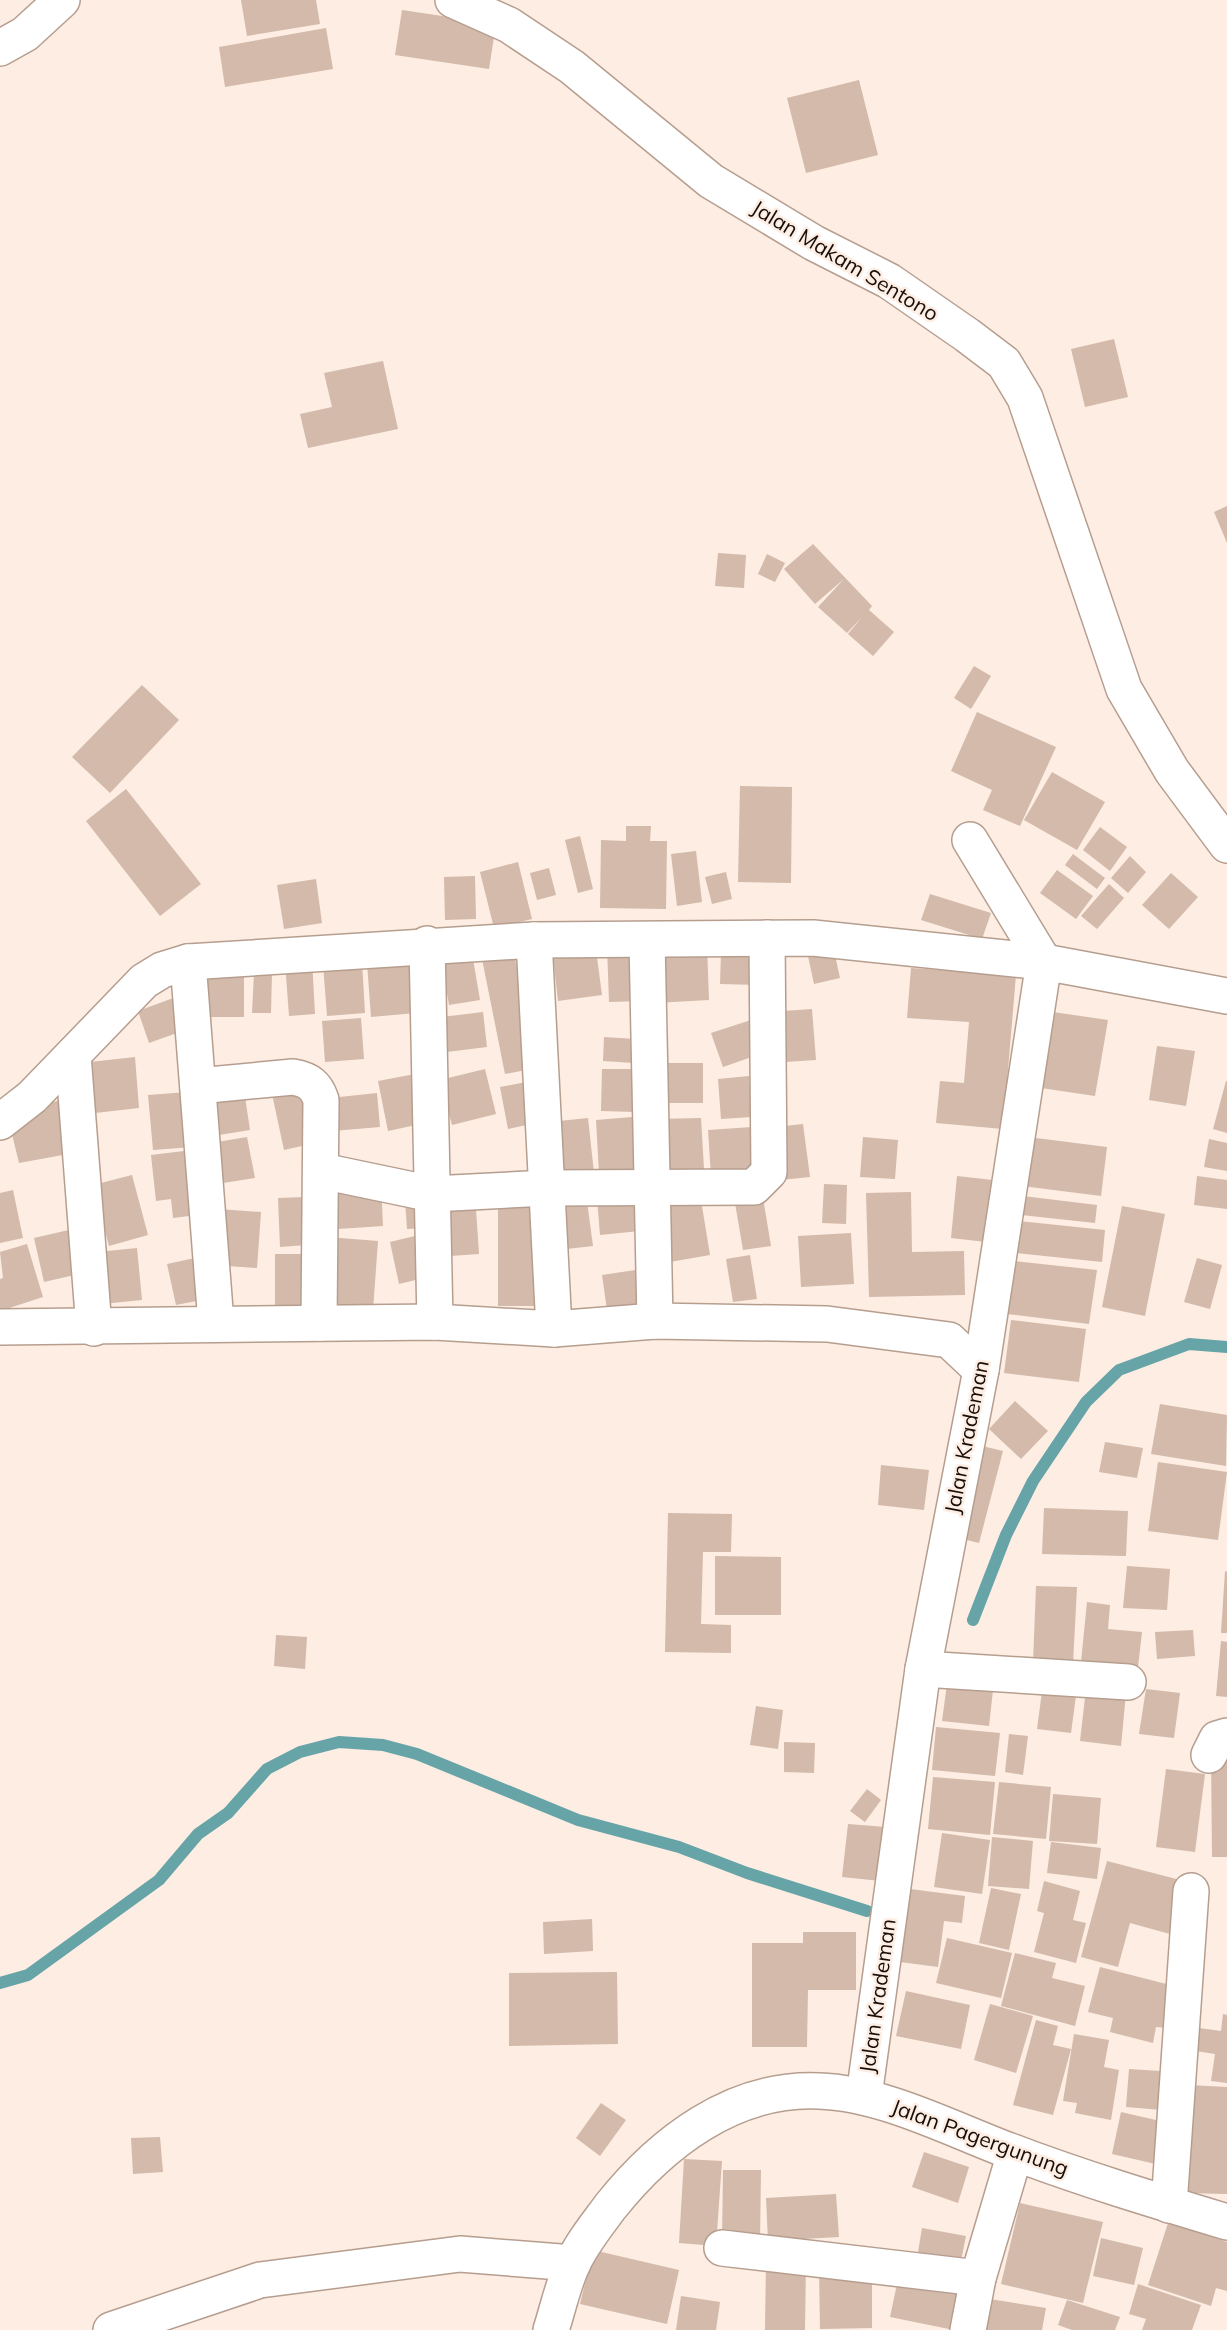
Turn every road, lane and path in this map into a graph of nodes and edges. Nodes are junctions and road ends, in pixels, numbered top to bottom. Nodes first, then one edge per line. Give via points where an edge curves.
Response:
1 (62, 0) edge
2 (453, 0) edge
3 (0, 48) edge
4 (970, 839) dead end
5 (1227, 845) edge
6 (767, 938) junction
7 (534, 940) junction
8 (647, 940) junction
9 (427, 944) junction
10 (188, 962) junction
11 (1044, 962) junction
12 (1227, 996) edge
13 (73, 1055) junction
14 (198, 1086) junction
15 (0, 1122) edge
16 (322, 1171) junction
17 (547, 1188) junction
18 (653, 1188) junction
19 (432, 1194) junction
20 (655, 1321) junction
21 (435, 1322) junction
22 (216, 1323) junction
23 (319, 1323) junction
24 (0, 1327) edge
25 (94, 1328) junction
26 (554, 1329) junction
27 (981, 1370) junction
28 (923, 1669) junction
29 (1128, 1682) dead end
30 (1191, 1891) dead end
31 (864, 2096) junction
32 (1015, 2153) junction
33 (1169, 2205) junction
34 (1227, 2222) edge
35 (722, 2248) dead end
36 (572, 2263) junction
37 (978, 2278) junction
38 (111, 2330) edge
39 (551, 2330) edge
40 (968, 2330) edge

1 - 3 street via 25,34
2 - 5 street, Jalan Makam Sentono via 519,32 572,67 711,181 814,243 889,281 1004,363 1025,398 1124,689 1172,771
4 - 11 street
6 - 8 street
6 - 11 street via 838,940
6 - 18 street via 769,1172 754,1187
7 - 8 street
7 - 9 street
7 - 17 street
8 - 18 street
9 - 10 street
9 - 19 street
10 - 13 street via 144,981
10 - 14 street
11 - 12 street
11 - 27 street, Jalan Krademan
13 - 15 street
13 - 25 street
14 - 16 street via 307,1079 321,1100
14 - 22 street
16 - 19 street
16 - 23 street
17 - 18 street
17 - 19 street
17 - 26 street
18 - 20 street
19 - 21 street
20 - 26 street
20 - 27 street via 827,1324 949,1340
21 - 23 street
21 - 26 street
22 - 23 street
22 - 25 street
24 - 25 street
27 - 28 street, Jalan Krademan
28 - 29 street
28 - 31 street, Jalan Krademan
30 - 33 street
31 - 32 street, Jalan Pagergunung
31 - 36 street, Jalan Pagergunung via 818,2090 764,2095 683,2134 628,2185
32 - 33 street, Jalan Pagergunung
32 - 37 street
33 - 34 street, Jalan Pagergunung
35 - 37 street
36 - 38 street via 460,2254 260,2280
36 - 39 street, Jalan Pagergunung
37 - 40 street

